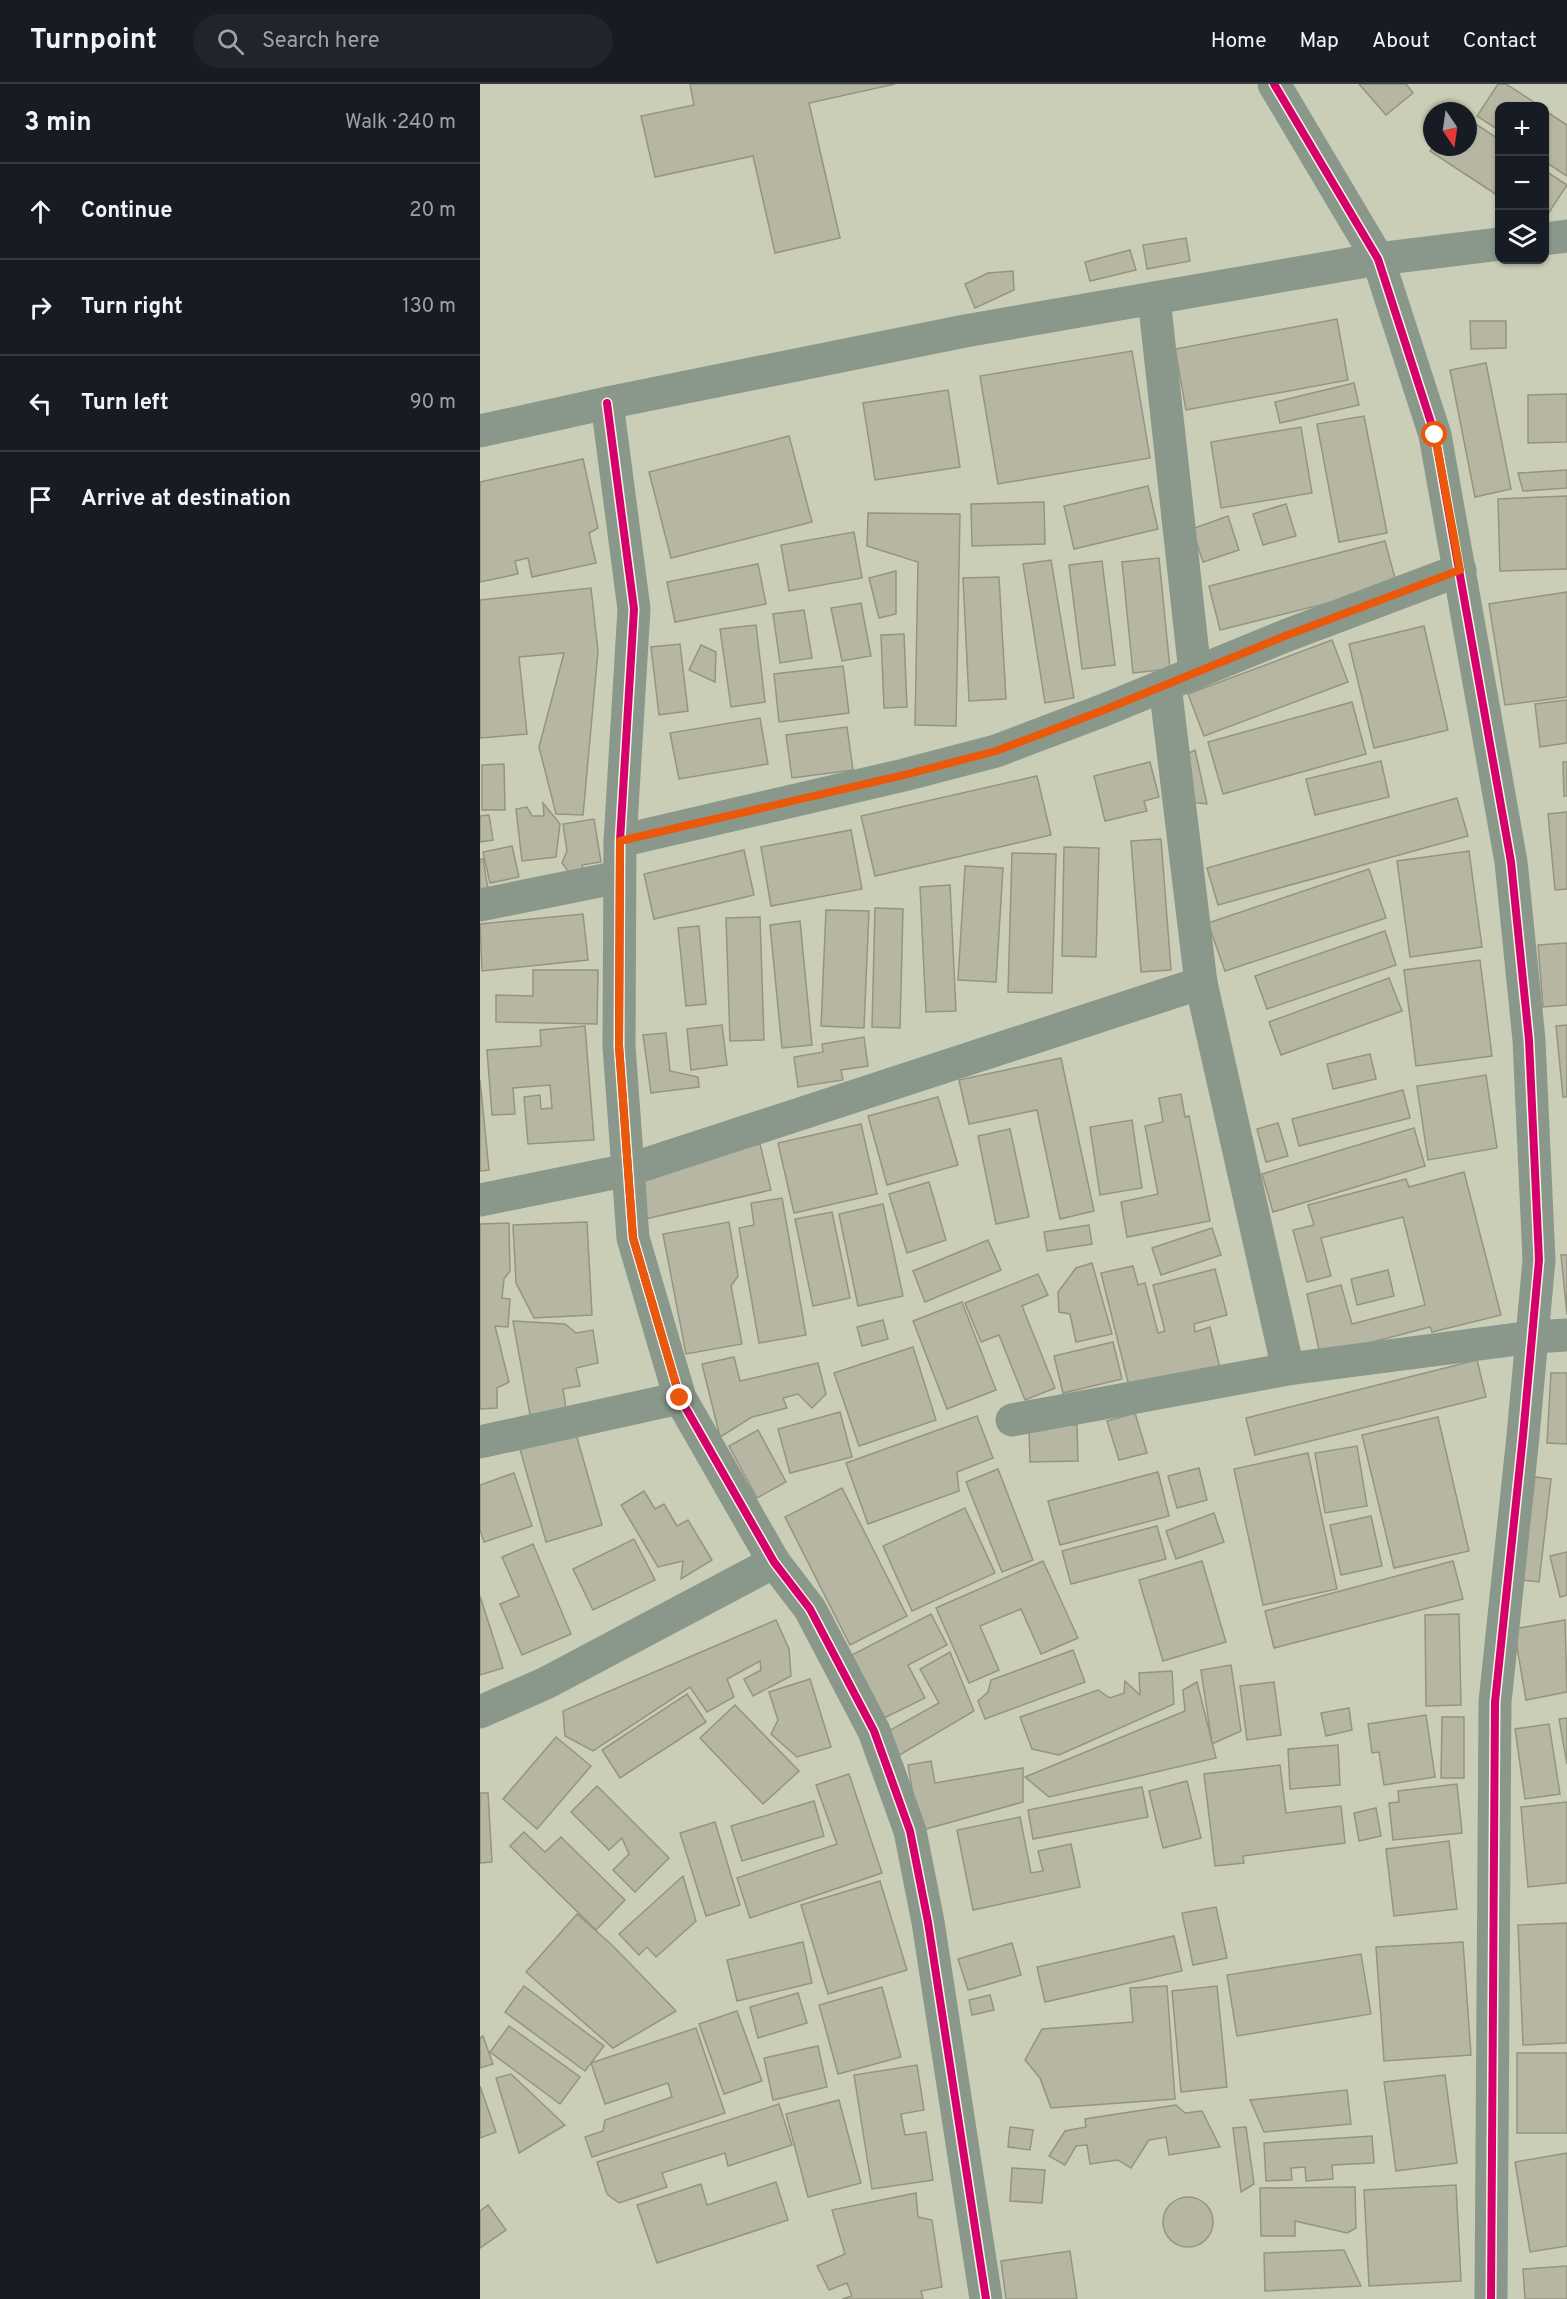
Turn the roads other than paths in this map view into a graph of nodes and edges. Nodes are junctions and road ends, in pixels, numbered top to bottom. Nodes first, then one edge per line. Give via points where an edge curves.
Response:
1 (1274, 84) edge
2 (1567, 236) edge
3 (1549, 238) edge
4 (1495, 245) edge
5 (1378, 259) junction
6 (1154, 298) junction
7 (608, 403) junction
8 (483, 423) edge
9 (1460, 570) junction
10 (1195, 673) junction
11 (1165, 685) junction
12 (620, 841) junction
13 (619, 877) junction
14 (480, 905) edge
15 (1201, 984) junction
16 (628, 1170) junction
17 (480, 1200) edge
18 (1567, 1335) edge
19 (1533, 1337) junction
20 (1288, 1369) junction
21 (680, 1398) junction
22 (1012, 1420) dead end
23 (480, 1442) edge
24 (774, 1562) junction
25 (480, 1712) edge
26 (986, 2299) edge
27 (1491, 2299) edge

1 - 5 street
2 - 3 street
4 - 5 street
5 - 6 street
5 - 9 street via 1435,435
6 - 7 street via 965,331
6 - 10 street
7 - 8 street
7 - 12 street via 634,609
9 - 10 street
9 - 19 street via 1511,862 1529,1040 1539,1260
10 - 11 street
11 - 12 street via 996,751
11 - 15 street
12 - 13 street
13 - 14 street
13 - 16 street via 619,1046
15 - 16 street
15 - 20 street
16 - 17 street
16 - 21 street via 633,1238
18 - 19 street
19 - 20 street
19 - 27 street via 1495,1702
20 - 22 street
21 - 23 street
21 - 24 street
24 - 25 street via 546,1683
24 - 26 street via 810,1609 874,1731 910,1831 928,1922

